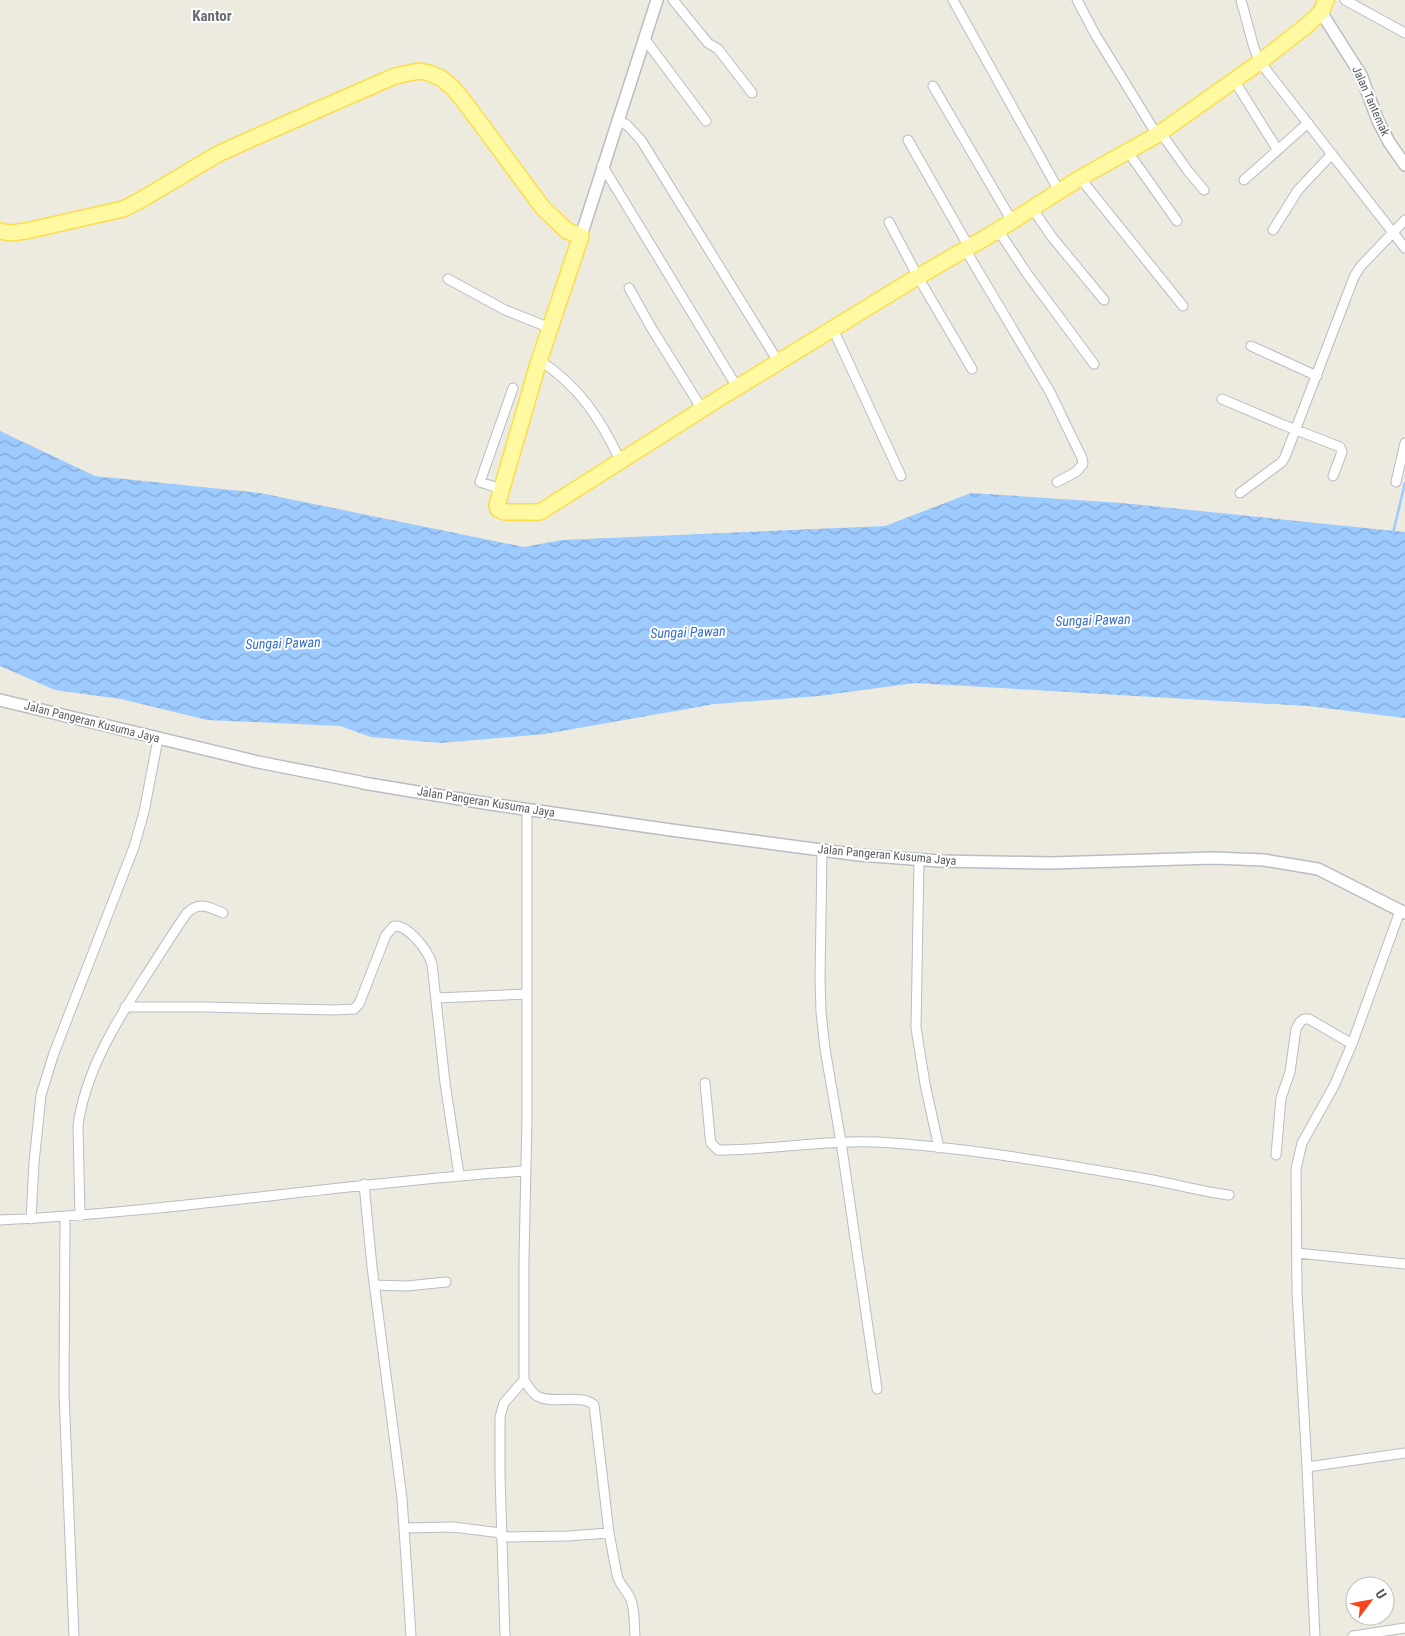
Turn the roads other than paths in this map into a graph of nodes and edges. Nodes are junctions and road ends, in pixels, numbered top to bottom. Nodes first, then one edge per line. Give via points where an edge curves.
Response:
1 (656, 0) edge
2 (673, 0) edge
3 (953, 0) edge
4 (1077, 0) edge
5 (1241, 0) edge
6 (1345, 0) edge
7 (1324, 6) edge
8 (1405, 33) edge
9 (644, 38) junction
10 (1260, 62) junction
11 (1234, 80) junction
12 (933, 86) dead end
13 (752, 93) dead end
14 (618, 120) junction
15 (706, 121) dead end
16 (1308, 123) junction
17 (1159, 134) junction
18 (908, 140) dead end
19 (1277, 149) junction
20 (1128, 152) junction
21 (1332, 154) junction
22 (602, 165) junction
23 (1405, 165) edge
24 (1080, 178) junction
25 (1244, 180) dead end
26 (1204, 190) dead end
27 (1059, 191) junction
28 (1032, 208) junction
29 (1405, 220) edge
30 (1012, 221) junction
31 (1176, 221) dead end
32 (889, 222) dead end
33 (998, 230) junction
34 (1273, 230) dead end
35 (0, 231) edge
36 (1392, 233) junction
37 (581, 236) junction
38 (967, 248) junction
39 (1405, 248) edge
40 (918, 277) junction
41 (448, 279) dead end
42 (629, 288) dead end
43 (1104, 300) dead end
44 (1184, 306) dead end
45 (543, 326) junction
46 (832, 329) junction
47 (1251, 346) dead end
48 (540, 360) junction
49 (778, 363) junction
50 (1094, 364) dead end
51 (972, 369) dead end
52 (1317, 376) junction
53 (513, 388) dead end
54 (737, 388) junction
55 (1222, 399) dead end
56 (702, 409) junction
57 (1297, 430) junction
58 (1405, 443) edge
59 (620, 460) junction
60 (901, 476) dead end
61 (1333, 476) dead end
62 (1057, 482) dead end
63 (1396, 482) dead end
64 (490, 486) junction
65 (1240, 493) dead end
66 (0, 700) edge
67 (158, 738) junction
68 (527, 809) junction
69 (822, 851) junction
70 (920, 859) junction
71 (223, 912) dead end
72 (1402, 912) edge
73 (527, 994) junction
74 (437, 998) junction
75 (125, 1008) junction
76 (1352, 1044) junction
77 (705, 1083) dead end
78 (841, 1142) junction
79 (939, 1148) junction
80 (1276, 1155) dead end
81 (526, 1171) junction
82 (459, 1175) junction
83 (364, 1184) junction
84 (1229, 1195) dead end
85 (80, 1216) junction
86 (65, 1217) junction
87 (31, 1219) junction
88 (0, 1220) edge
89 (1297, 1253) junction
90 (1405, 1264) edge
91 (446, 1282) dead end
92 (375, 1285) junction
93 (524, 1380) junction
94 (876, 1389) dead end
95 (1405, 1453) edge
96 (1307, 1467) junction
97 (404, 1528) junction
98 (610, 1533) junction
99 (501, 1535) junction
100 (1405, 1628) edge
101 (74, 1636) edge
102 (411, 1636) edge
103 (505, 1636) edge
104 (634, 1636) edge
105 (1314, 1636) edge
106 (1353, 1636) edge

1 - 9 street
2 - 13 street via 708,43 718,49
3 - 27 street
4 - 17 street
5 - 10 street
6 - 8 street
7 - 10 main road
7 - 23 street, Jalan Tantemak via 1361,75 1378,121
9 - 14 street
9 - 15 street
10 - 11 main road
10 - 16 street
11 - 17 main road
11 - 19 street
12 - 30 street
14 - 22 street
14 - 49 street via 641,140
16 - 19 street
16 - 21 street
17 - 20 main road
17 - 26 street
18 - 38 street
19 - 25 street
20 - 24 main road
20 - 31 street
21 - 34 street via 1298,190
21 - 36 street
22 - 37 street
22 - 54 street
24 - 27 main road
24 - 44 street
27 - 28 main road
28 - 30 main road
28 - 43 street
29 - 36 street
30 - 33 main road
32 - 40 street
33 - 38 main road
33 - 50 street
35 - 37 main road via 26,231 123,209 211,158 251,139 395,76 419,71 441,78 453,88 543,208 567,231
36 - 39 street
36 - 52 street via 1354,277
37 - 45 main road
38 - 40 main road
38 - 62 street via 1050,392 1082,458 1080,469
40 - 46 main road
40 - 51 street
41 - 45 street via 505,310
42 - 56 street
45 - 48 main road
46 - 49 main road
46 - 60 street
47 - 52 street
48 - 59 street via 590,406
48 - 64 main road
49 - 54 main road
52 - 57 street
53 - 64 street
54 - 56 main road
55 - 57 street
56 - 59 main road
57 - 61 street via 1341,448
57 - 65 street via 1282,462
58 - 63 street
59 - 64 main road via 540,512 500,510
66 - 67 street, Jalan Pangeran Kusuma Jaya
67 - 68 street, Jalan Pangeran Kusuma Jaya via 258,762
67 - 87 street via 134,847 54,1053 41,1095
68 - 69 street, Jalan Pangeran Kusuma Jaya
68 - 73 street
69 - 70 street, Jalan Pangeran Kusuma Jaya
69 - 78 street via 821,1012 824,1050
70 - 72 street, Jalan Pangeran Kusuma Jaya via 1051,863 1213,858 1264,860 1318,869
70 - 79 street via 916,1028
71 - 75 street via 197,906 187,913
72 - 76 street
73 - 74 street
73 - 81 street
74 - 75 street via 429,955 409,932 397,925 386,935 359,1004 353,1009
74 - 82 street via 444,1075
75 - 85 street via 92,1075 79,1114
76 - 80 street via 1309,1019 1300,1022 1281,1098
76 - 89 street via 1300,1151 1296,1169
77 - 78 street via 711,1143 718,1150
78 - 79 street
78 - 94 street
79 - 84 street via 1081,1167
81 - 82 street
81 - 93 street
82 - 83 street
83 - 85 street
83 - 92 street
85 - 86 street
86 - 87 street
86 - 101 street via 64,1394
87 - 88 street
89 - 90 street
89 - 96 street
91 - 92 street
92 - 97 street
93 - 98 street via 538,1397 586,1401 594,1405
93 - 99 street via 507,1398 501,1410
95 - 96 street
96 - 105 street
97 - 99 street via 453,1527
97 - 102 street
98 - 99 street
98 - 104 street via 618,1581 628,1593 633,1607
99 - 103 street
100 - 106 street

